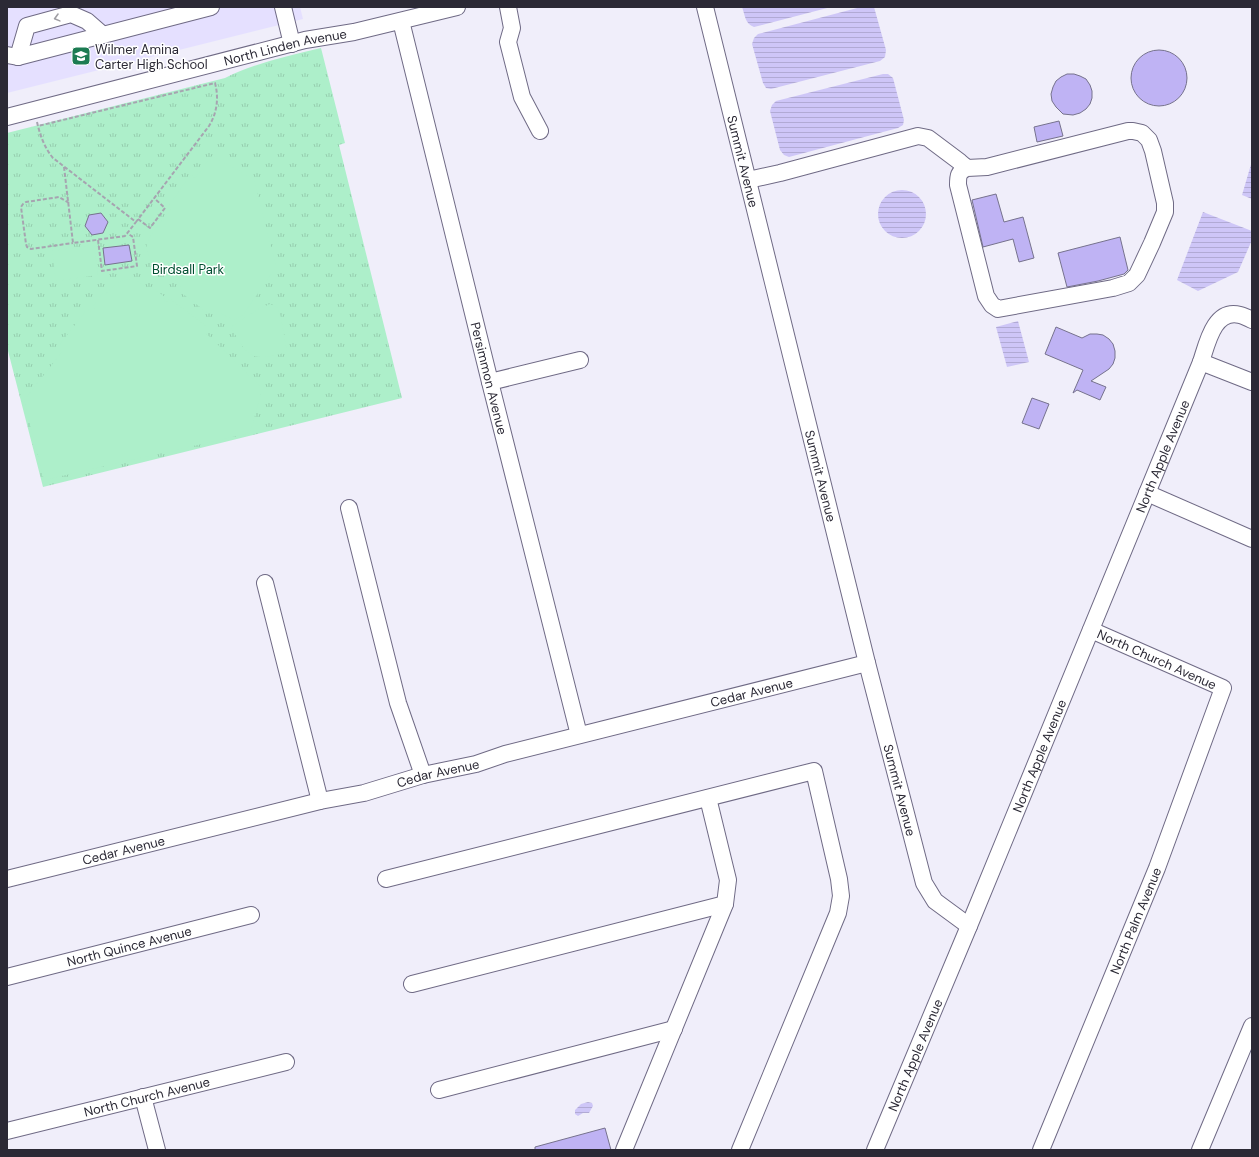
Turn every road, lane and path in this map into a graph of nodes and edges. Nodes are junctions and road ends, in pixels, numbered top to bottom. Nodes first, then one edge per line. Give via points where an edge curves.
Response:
1 (208, 7) edge
2 (283, 7) edge
3 (457, 7) edge
4 (508, 7) edge
5 (705, 7) edge
6 (401, 21) junction
7 (103, 35) junction
8 (292, 44) junction
9 (12, 56) edge
10 (34, 110) junction
11 (7, 117) edge
12 (38, 126) junction
13 (540, 131) dead end
14 (64, 167) junction
15 (966, 168) junction
16 (748, 180) junction
17 (154, 198) junction
18 (69, 203) junction
19 (138, 219) junction
20 (136, 222) junction
21 (127, 233) junction
22 (98, 240) junction
23 (73, 243) junction
24 (1252, 320) edge
25 (580, 360) dead end
26 (1201, 362) junction
27 (490, 382) junction
28 (1252, 382) edge
29 (1147, 493) junction
30 (349, 508) dead end
31 (1252, 539) edge
32 (265, 583) dead end
33 (1091, 630) junction
34 (867, 663) junction
35 (1223, 688) joint
36 (579, 735) junction
37 (423, 775) junction
38 (708, 798) junction
39 (320, 801) junction
40 (7, 879) edge
41 (386, 879) dead end
42 (725, 904) junction
43 (251, 915) dead end
44 (969, 926) junction
45 (7, 977) edge
46 (412, 984) dead end
47 (1252, 1026) edge
48 (674, 1029) junction
49 (286, 1062) dead end
50 (439, 1090) dead end
51 (143, 1097) junction
52 (7, 1131) edge
53 (157, 1150) edge
54 (624, 1150) edge
55 (740, 1150) edge
56 (875, 1150) edge
57 (1041, 1150) edge
58 (1200, 1150) edge

1 - 7 street
2 - 8 street
3 - 6 street, North Linden Avenue
4 - 13 street via 512,28 508,42 522,98
5 - 16 street, Summit Avenue
6 - 8 street, North Linden Avenue
6 - 27 street, Persimmon Avenue
7 - 9 street
7 -> 9 street via 87,21 71,14 26,26
8 - 10 street, North Linden Avenue
10 - 11 street, North Linden Avenue
10 - 12 path
12 - 14 path via 47,151
12 - 17 path via 215,83 217,98 213,120
14 - 18 path
14 - 20 path
15 - 15 street via 987,167 1133,130 1142,133 1149,140 1165,212 1137,275 1129,283 998,309 986,296 958,185 958,177
15 - 16 street via 928,138 918,136
16 - 34 street, Summit Avenue
17 - 19 path
17 - 19 path via 165,208 150,228
18 - 23 path
18 - 23 path via 59,197 26,202 21,206 28,247 31,249
19 - 20 path
20 - 21 path
21 - 22 path via 125,236
21 - 22 path via 133,237 137,266 102,271
22 - 23 path
24 - 26 street, North Apple Avenue via 1239,314 1220,319 1211,331
25 - 27 street
26 - 28 street
26 - 29 street, North Apple Avenue
27 - 36 street, Persimmon Avenue
29 - 31 street
29 - 33 street, North Apple Avenue
30 - 37 street via 398,703
32 - 39 street
33 - 35 street, North Church Avenue
33 - 44 street, North Apple Avenue
34 - 36 street, Cedar Avenue
34 - 44 street, Summit Avenue via 924,883 935,901
35 - 57 street, North Palm Avenue via 1156,868
36 - 37 street, Cedar Avenue via 476,764
37 - 39 street, Cedar Avenue via 364,793
38 - 41 street
38 - 42 street via 728,880
38 - 55 street via 814,771 841,896 838,913
39 - 40 street, Cedar Avenue
42 - 46 street
42 - 48 street
43 - 45 street, North Quince Avenue
44 - 56 street, North Apple Avenue
47 - 58 street
48 - 50 street
48 - 54 street
49 - 51 street, North Church Avenue
51 - 52 street, North Church Avenue
51 - 53 street

